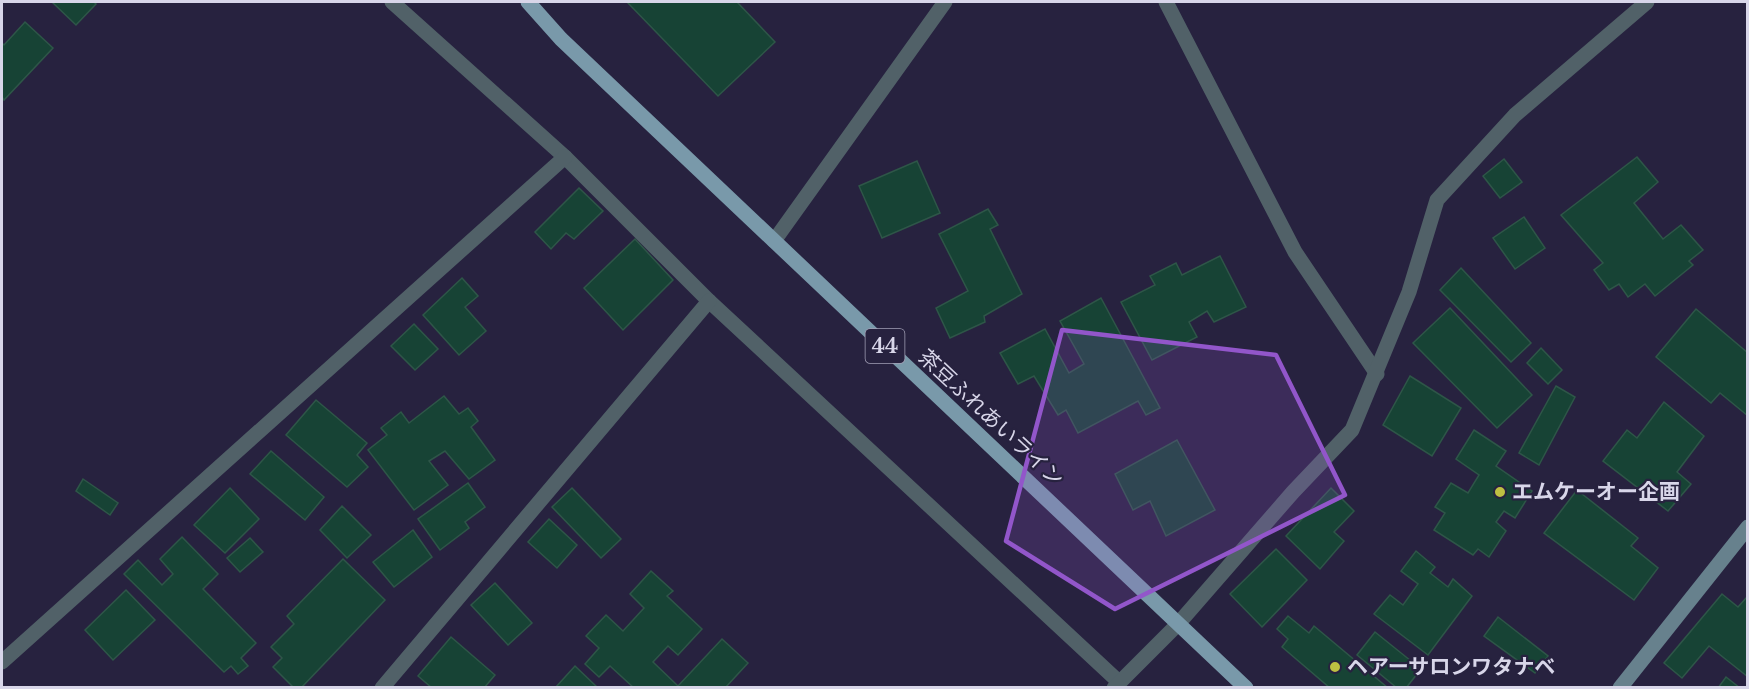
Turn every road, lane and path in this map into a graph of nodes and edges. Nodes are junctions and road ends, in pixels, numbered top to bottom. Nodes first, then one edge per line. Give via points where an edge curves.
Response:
1 (392, 2) edge
2 (528, 2) edge
3 (945, 2) edge
4 (1166, 2) edge
5 (1647, 2) edge
6 (565, 157) junction
7 (774, 242) junction
8 (710, 301) junction
9 (1377, 374) junction
10 (1748, 527) edge
11 (1178, 624) junction
12 (2, 662) edge
13 (1116, 685) edge
14 (382, 687) edge
15 (1246, 687) edge
16 (1620, 687) edge

1 - 6 street
2 - 7 main road, 茶豆ふれあいライン / 44 via 561,39
3 - 7 street
4 - 9 street via 1295,252
5 - 9 street via 1515,115 1437,200 1409,292
6 - 8 street
6 - 12 street
7 - 11 main road, 茶豆ふれあいライン / 44
8 - 13 street
8 - 14 street
9 - 11 street via 1352,430
10 - 16 street
11 - 13 street
11 - 15 main road, 茶豆ふれあいライン / 44

